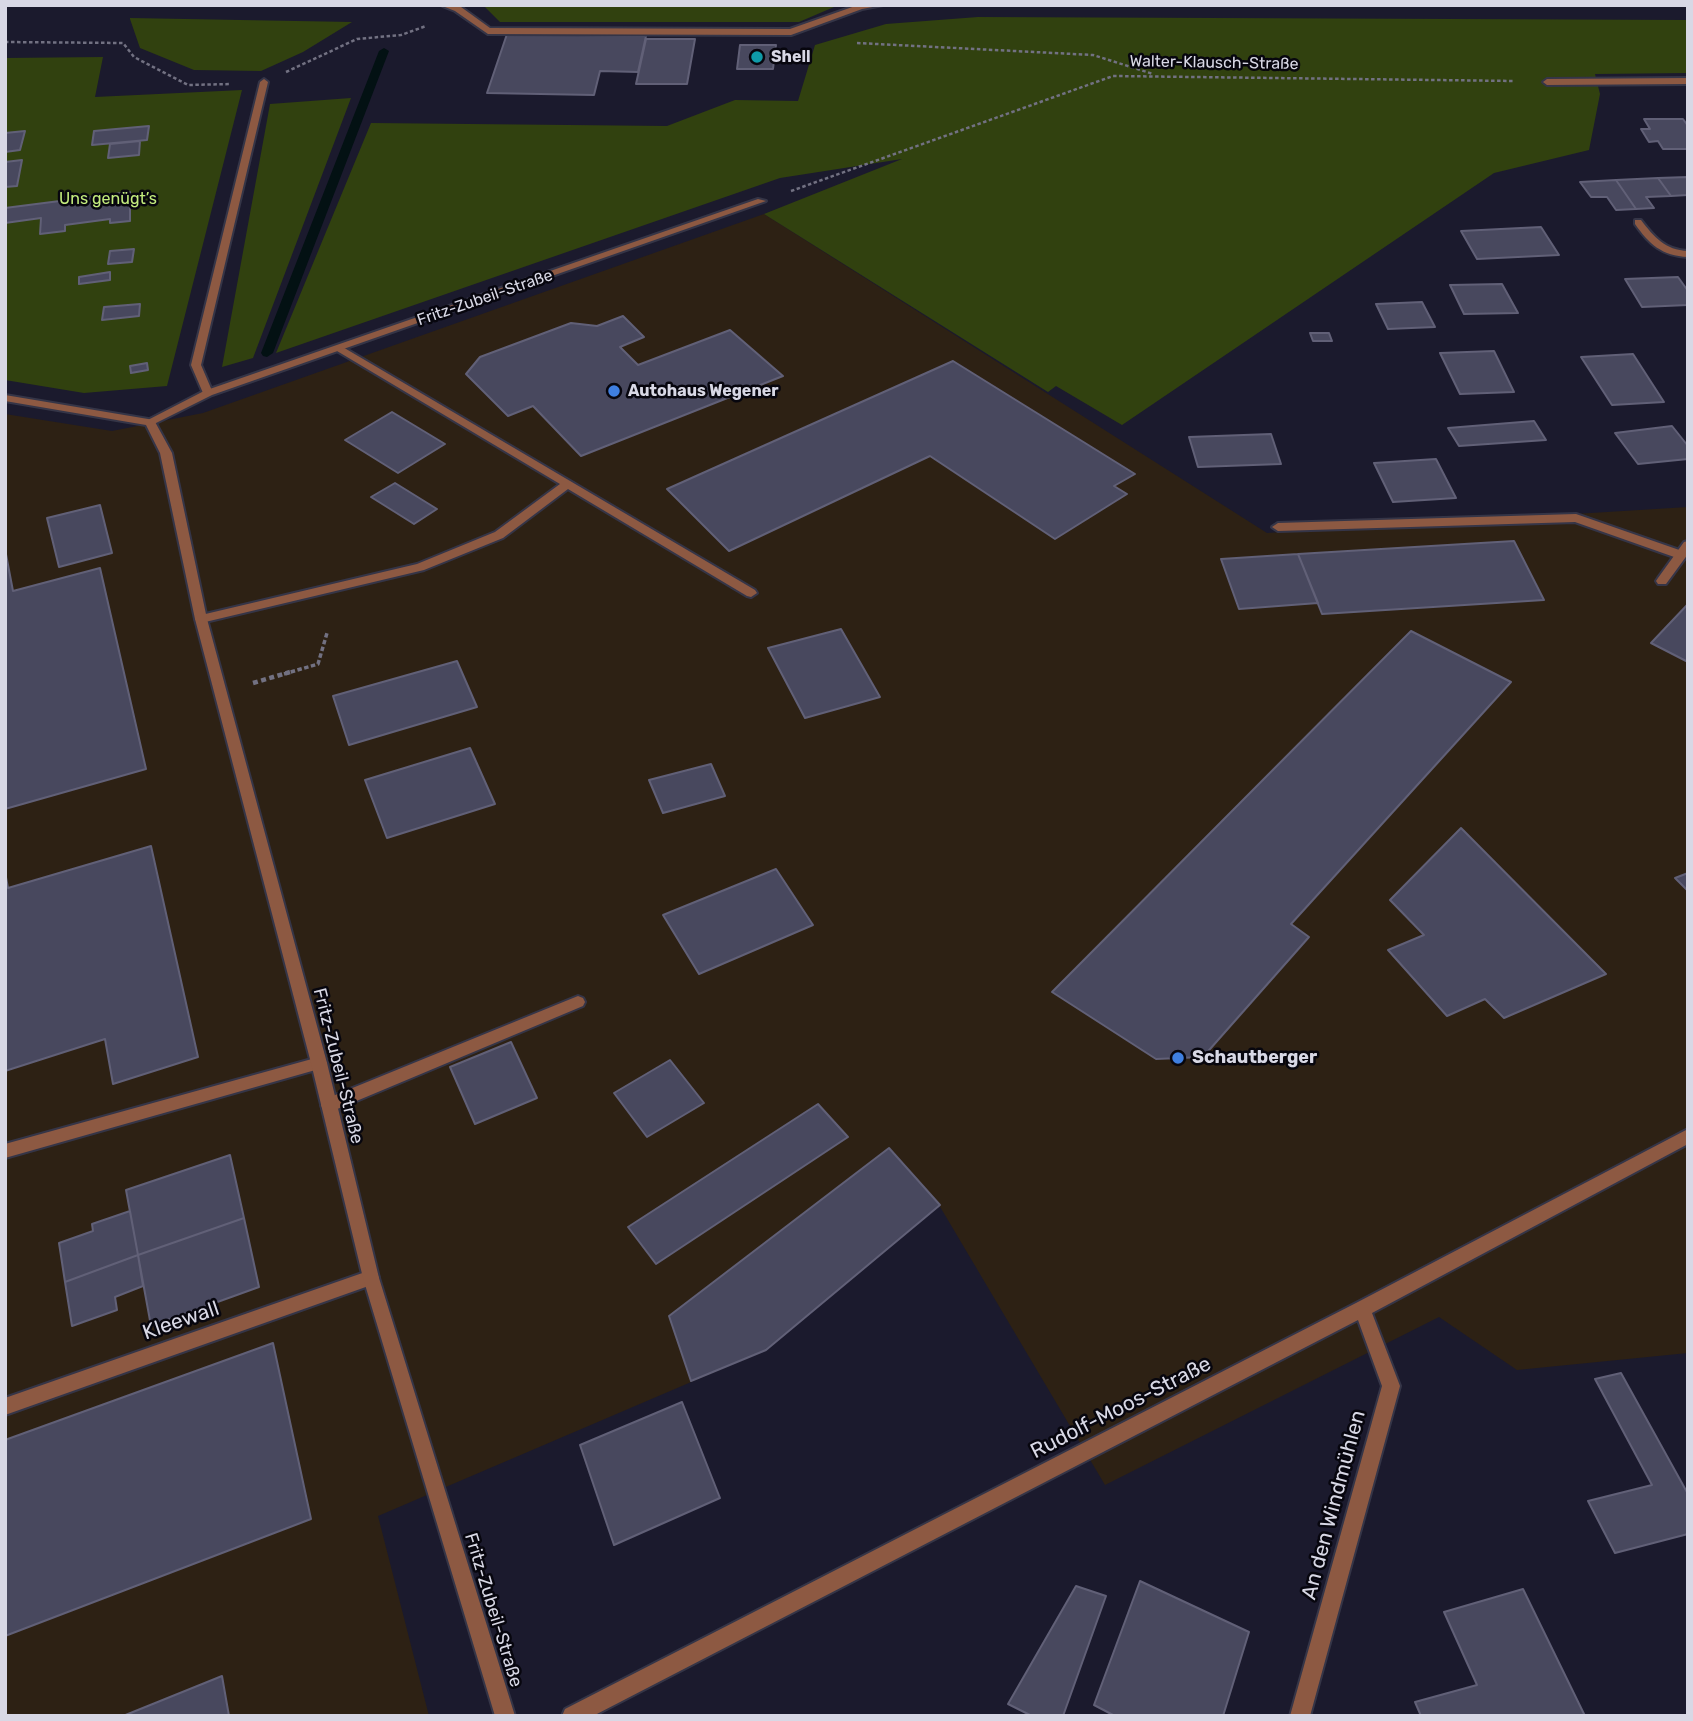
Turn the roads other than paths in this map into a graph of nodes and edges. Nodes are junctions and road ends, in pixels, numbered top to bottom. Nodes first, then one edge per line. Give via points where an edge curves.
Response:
1 (444, 5) edge
2 (879, 5) edge
3 (1688, 81) edge
4 (264, 82) road end
5 (1547, 82) road end
6 (761, 201) road end
7 (1638, 222) dead end
8 (1688, 254) edge
9 (341, 349) junction
10 (208, 393) junction
11 (5, 398) edge
12 (150, 422) junction
13 (568, 484) junction
14 (1278, 527) dead end
15 (1684, 550) edge
16 (1662, 581) dead end
17 (751, 593) dead end
18 (201, 619) junction
19 (578, 1002) dead end
20 (319, 1063) junction
21 (329, 1105) junction
22 (1688, 1136) edge
23 (5, 1151) edge
24 (371, 1278) junction
25 (1362, 1309) junction
26 (5, 1407) edge
27 (505, 1716) edge
28 (572, 1716) edge
29 (1300, 1716) edge

1 - 2 street via 458,9 488,31 791,32
3 - 5 street
4 - 10 street via 196,365
6 - 9 street, Fritz-Zubeil-Straße
7 - 8 street via 1657,247
9 - 10 street, Fritz-Zubeil-Straße
9 - 13 street
10 - 12 street, Fritz-Zubeil-Straße
11 - 12 street
12 - 18 street, Fritz-Zubeil-Straße via 166,453
13 - 17 street
13 - 18 street via 499,536 454,554
14 - 15 street via 1576,518
15 - 16 street
18 - 20 street, Fritz-Zubeil-Straße
19 - 21 street
20 - 21 street, Fritz-Zubeil-Straße
20 - 23 street
21 - 24 street, Fritz-Zubeil-Straße
22 - 25 street, Rudolf-Moos-Straße
24 - 26 street, Kleewall
24 - 27 street, Fritz-Zubeil-Straße
25 - 28 street, Rudolf-Moos-Straße
25 - 29 street, An den Windmühlen via 1391,1386

